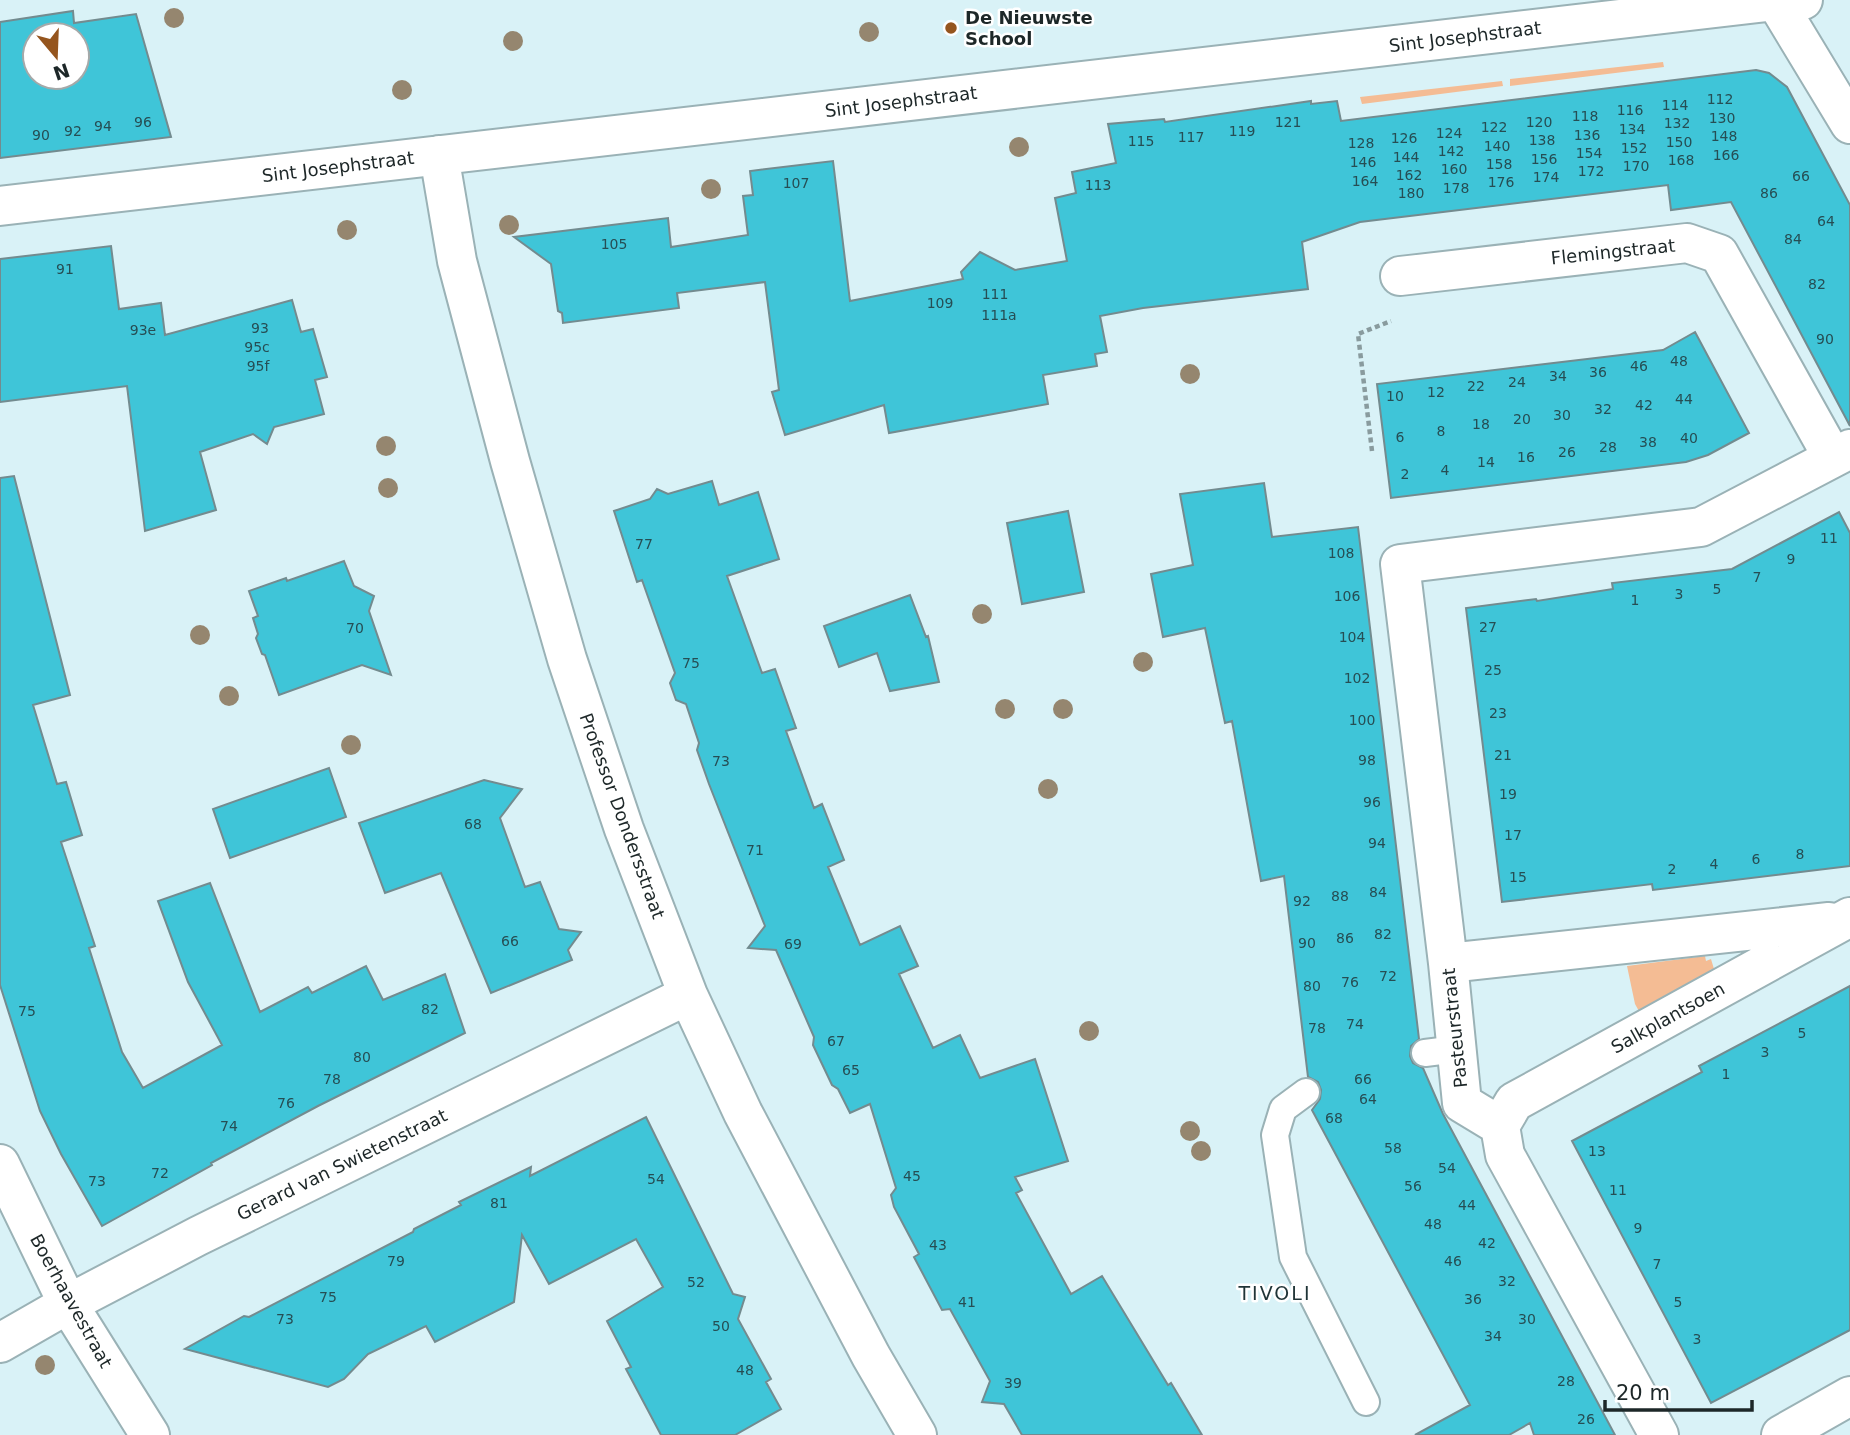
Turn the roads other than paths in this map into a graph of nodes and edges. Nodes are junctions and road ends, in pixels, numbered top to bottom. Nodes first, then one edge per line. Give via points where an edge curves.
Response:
1 (1785, 0) edge
2 (1850, 124) edge
3 (439, 155) junction
4 (0, 206) edge
5 (1400, 276) road end
6 (1841, 453) edge
7 (1400, 564) joint
8 (1848, 919) edge
9 (1448, 962) junction
10 (688, 995) junction
11 (1306, 1092) dead end
12 (1500, 1126) junction
13 (0, 1164) edge
14 (68, 1304) junction
15 (0, 1343) edge
16 (1850, 1396) edge
17 (1366, 1402) dead end
18 (150, 1435) edge
19 (917, 1435) edge
20 (1658, 1435) edge
21 (1781, 1435) edge

1 - 2 street
1 - 3 street, Sint Josephstraat
3 - 4 street, Sint Josephstraat
3 - 10 street, Professor Dondersstraat via 457,261 567,659 624,829
5 - 6 street, Flemingstraat via 1687,243 1718,254
6 - 7 street, Flemingstraat via 1701,527
7 - 9 street, Pasteurstraat
8 - 9 street, Salkplantsoen
8 - 12 street, Salkplantsoen via 1514,1102
9 - 12 street, Pasteurstraat via 1441,1051 1462,1103
10 - 14 street, Gerard van Swietenstraat
10 - 19 street, Professor Dondersstraat via 743,1114
11 - 17 lane via 1283,1109 1275,1135 1293,1256
12 - 20 street via 1504,1155
13 - 14 street, Boerhaavestraat
14 - 15 street, Gerard van Swietenstraat
14 - 18 street, Boerhaavestraat
16 - 21 street

